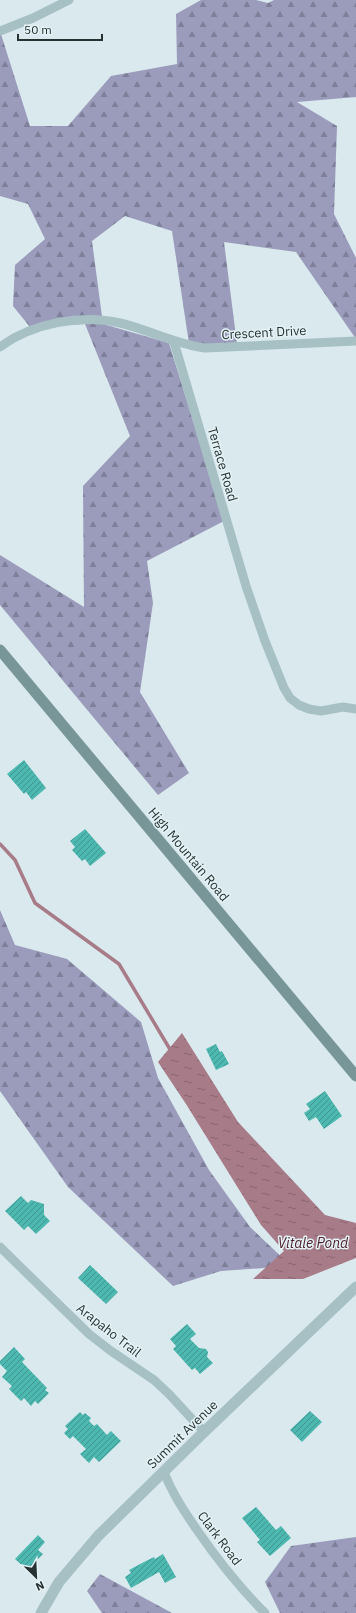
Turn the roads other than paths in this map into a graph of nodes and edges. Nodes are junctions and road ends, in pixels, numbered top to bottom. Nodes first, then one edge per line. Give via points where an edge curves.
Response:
1 (63, 1) edge
2 (0, 31) edge
3 (356, 341) edge
4 (174, 342) junction
5 (0, 347) edge
6 (0, 650) edge
7 (356, 709) edge
8 (356, 1076) edge
9 (0, 1247) edge
10 (356, 1287) edge
11 (204, 1432) junction
12 (164, 1472) junction
13 (41, 1613) edge
14 (265, 1613) edge

1 - 2 street via 33,18
3 - 4 street, Crescent Drive via 205,348
4 - 5 street via 122,324 80,320 38,328
4 - 7 street, Terrace Road via 246,586 284,688 290,698 309,710 321,711 343,707
6 - 8 main road, High Mountain Road
9 - 11 street, Arapaho Trail via 89,1334 154,1380
10 - 11 street, Summit Avenue
11 - 12 street, Summit Avenue
12 - 13 street, Summit Avenue via 77,1559 59,1582
12 - 14 street, Clark Road via 174,1497 207,1544

